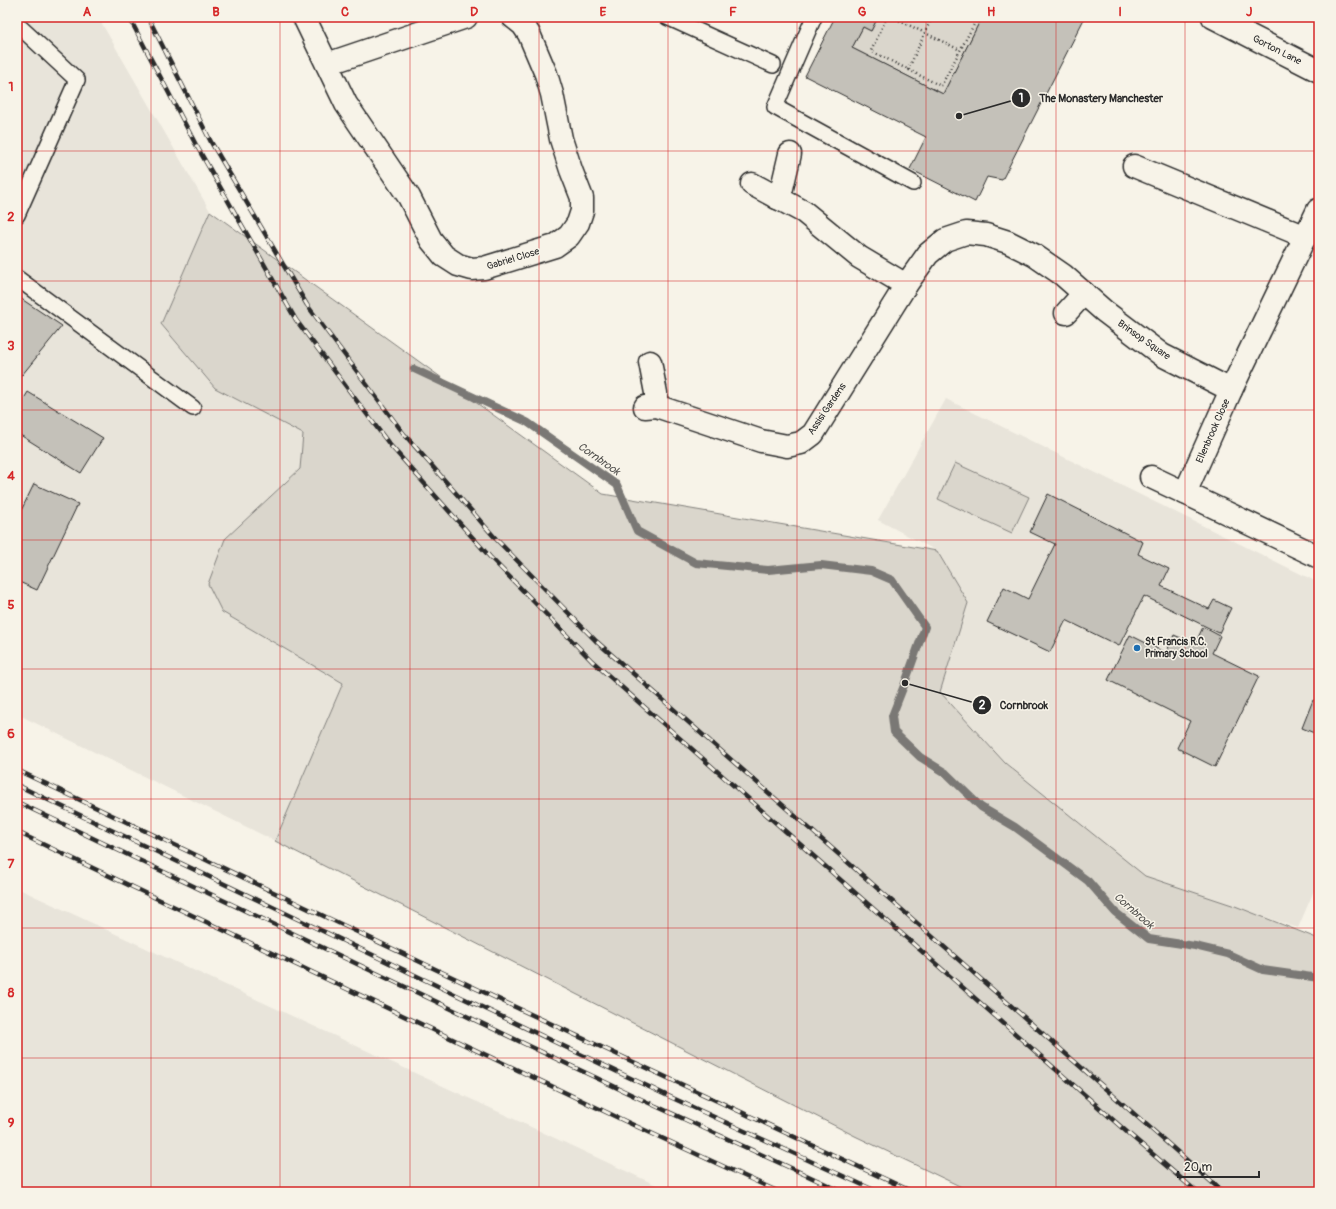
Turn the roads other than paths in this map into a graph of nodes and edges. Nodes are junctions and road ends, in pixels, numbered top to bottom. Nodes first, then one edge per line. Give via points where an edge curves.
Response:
1 (304, 17) edge
2 (466, 17) edge
3 (513, 17) edge
4 (667, 17) edge
5 (814, 17) edge
6 (1213, 17) edge
7 (21, 28) dead end
8 (327, 64) junction
9 (773, 65) dead end
10 (1319, 71) edge
11 (790, 154) dead end
12 (1134, 166) dead end
13 (913, 183) dead end
14 (752, 184) dead end
15 (777, 198) junction
16 (1318, 210) edge
17 (17, 216) edge
18 (1306, 237) junction
19 (1008, 242) joint
20 (17, 278) edge
21 (906, 285) junction
22 (1084, 293) junction
23 (1066, 313) dead end
24 (650, 362) dead end
25 (1231, 390) junction
26 (193, 408) dead end
27 (1151, 477) dead end
28 (1185, 493) junction
29 (1319, 557) edge

1 - 8 street, Gabriel Close
2 - 8 street
3 - 8 street, Gabriel Close via 523,24 529,34 546,74 561,139 582,198 582,211 569,236 555,246 484,268 472,269 458,265 444,256 431,240 409,197 346,104
4 - 9 lane
5 - 13 lane via 775,108
6 - 10 street, Gorton Lane
7 - 17 lane via 77,80
11 - 15 street
12 - 18 street
14 - 15 street
15 - 21 street via 804,212 859,257
16 - 18 street, Ellenbrook Close
18 - 25 street, Ellenbrook Close
19 - 21 street, Assisi Gardens via 986,235 966,233 945,240 928,254
19 - 22 street, Brinsop Square via 1058,271
20 - 26 lane
21 - 24 street, Assisi Gardens via 813,434 801,443 787,446 761,441 650,406 656,393
22 - 23 street
22 - 25 street, Brinsop Square via 1162,355
25 - 28 street, Ellenbrook Close
27 - 28 street
28 - 29 street

